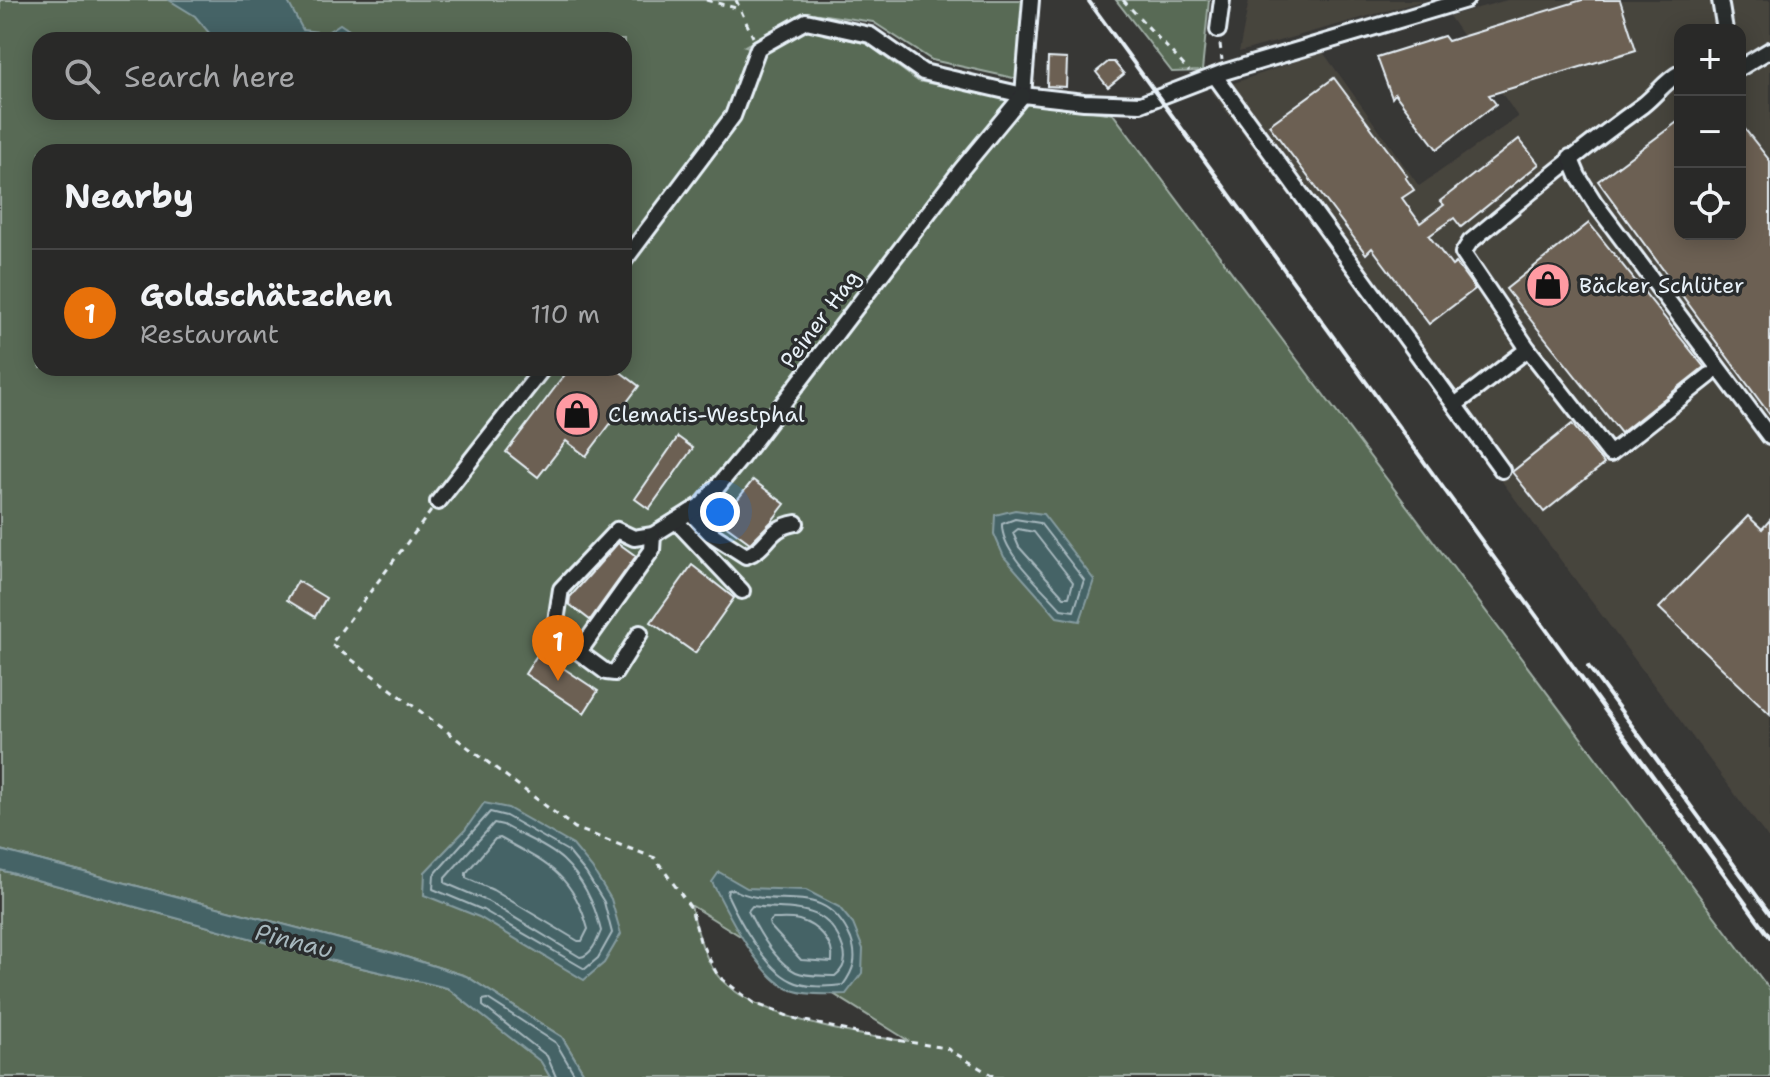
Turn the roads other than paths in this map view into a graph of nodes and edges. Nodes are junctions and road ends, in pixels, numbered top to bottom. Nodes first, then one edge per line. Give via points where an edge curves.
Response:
1 (1031, 0) edge
2 (1222, 0) edge
3 (1466, 0) edge
4 (1720, 0) edge
5 (1724, 24) edge
6 (1218, 30) road end
7 (1770, 50) edge
8 (1746, 64) edge
9 (1220, 74) junction
10 (1674, 76) edge
11 (1023, 95) junction
12 (1570, 157) junction
13 (632, 250) edge
14 (1528, 349) junction
15 (1710, 375) dead end
16 (537, 376) edge
17 (1455, 405) junction
18 (1770, 437) edge
19 (1502, 470) dead end
20 (438, 502) road end
21 (690, 512) junction
22 (676, 521) junction
23 (796, 523) dead end
24 (653, 535) junction
25 (746, 556) junction
26 (730, 579) junction
27 (742, 591) dead end
28 (640, 633) dead end
29 (579, 652) junction

1 - 11 street
2 - 6 street
3 - 9 street
4 - 5 street
7 - 8 street
9 - 11 street via 1141,104
9 - 17 street
10 - 12 street via 1651,99
11 - 13 street via 923,72 870,35 806,21 758,48 733,116
11 - 21 street, Peiner Hag via 742,457
12 - 14 street via 1463,253
12 - 18 street via 1595,203
14 - 15 street via 1610,454
14 - 17 street
16 - 20 street
17 - 19 street
21 - 22 street, Peiner Hag
21 - 25 street via 710,533
22 - 24 street, Peiner Hag
22 - 26 street
23 - 25 street via 779,525
24 - 29 street via 652,550
24 - 29 street via 634,538 617,530 561,589 554,634
25 - 26 street
26 - 27 street
28 - 29 street via 615,673

